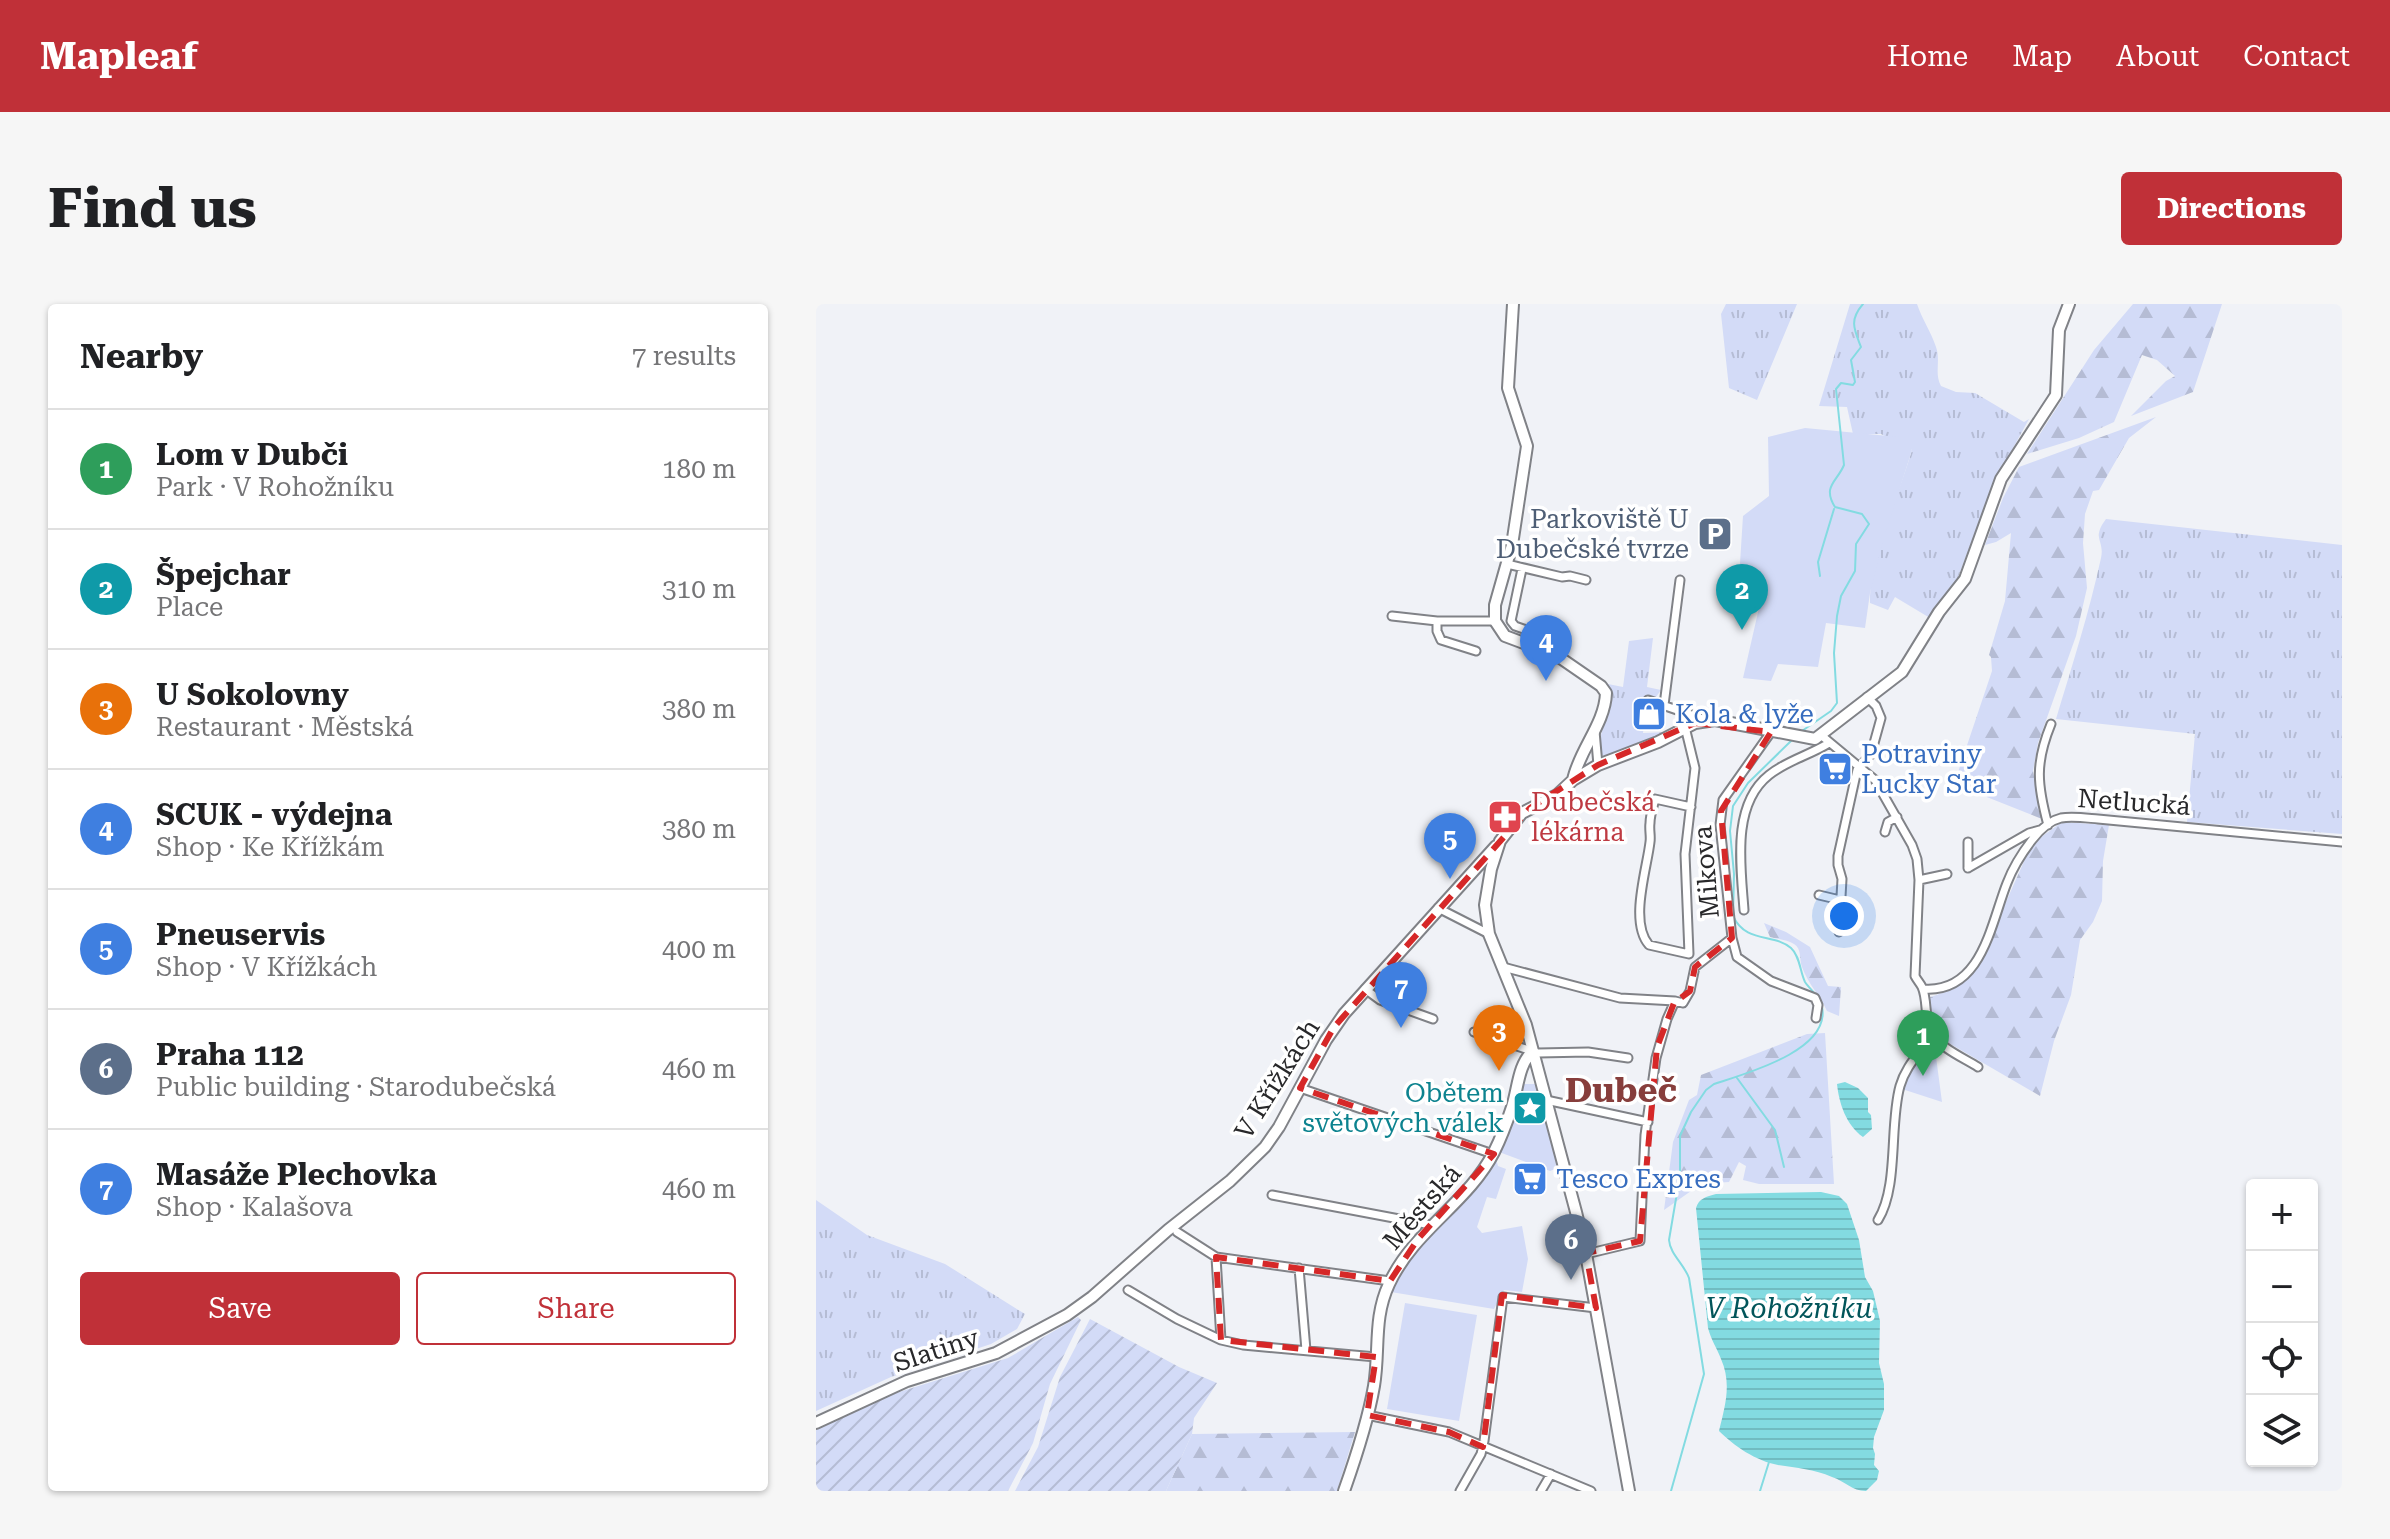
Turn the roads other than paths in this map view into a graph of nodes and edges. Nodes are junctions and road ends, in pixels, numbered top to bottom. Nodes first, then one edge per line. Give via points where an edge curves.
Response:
1 (1513, 304) edge
2 (2069, 304) edge
3 (1507, 564) junction
4 (1522, 569) junction
5 (1586, 580) dead end
6 (1680, 580) dead end
7 (1392, 616) dead end
8 (1437, 621) junction
9 (1495, 621) junction
10 (1535, 633) dead end
11 (1476, 651) dead end
12 (1867, 697) junction
13 (1648, 700) dead end
14 (1664, 705) junction
15 (1706, 720) junction
16 (2051, 724) dead end
17 (1685, 727) junction
18 (1595, 728) junction
19 (1777, 733) junction
20 (1826, 739) junction
21 (1598, 765) junction
22 (1860, 765) junction
23 (1573, 780) junction
24 (1691, 807) junction
25 (1897, 817) junction
26 (2044, 827) junction
27 (1885, 832) dead end
28 (1500, 841) junction
29 (1968, 842) dead end
30 (2342, 842) edge
31 (1947, 874) dead end
32 (1919, 880) junction
33 (1819, 895) dead end
34 (1840, 900) junction
35 (1437, 908) junction
36 (1744, 910) dead end
37 (1839, 932) dead end
38 (1489, 934) junction
39 (1732, 938) junction
40 (1503, 967) junction
41 (1365, 989) junction
42 (1924, 989) junction
43 (1679, 1002) junction
44 (1816, 1018) dead end
45 (1433, 1019) dead end
46 (1928, 1024) junction
47 (1912, 1027) dead end
48 (1474, 1032) dead end
49 (1932, 1034) junction
50 (1533, 1051) junction
51 (1628, 1058) dead end
52 (1978, 1067) dead end
53 (1300, 1088) junction
54 (1546, 1100) junction
55 (1648, 1122) junction
56 (1493, 1154) junction
57 (1272, 1195) dead end
58 (1878, 1220) dead end
59 (1431, 1225) junction
60 (1177, 1232) dead end
61 (1586, 1254) junction
62 (1216, 1257) junction
63 (1299, 1268) junction
64 (1390, 1281) junction
65 (1128, 1290) dead end
66 (1596, 1308) junction
67 (1067, 1315) joint
68 (1221, 1340) junction
69 (1306, 1350) junction
70 (1376, 1357) junction
71 (1367, 1415) junction
72 (816, 1423) edge
73 (1483, 1447) junction
74 (1551, 1474) junction
75 (1344, 1491) edge
76 (1460, 1491) edge
77 (1541, 1491) edge
78 (1591, 1491) edge
79 (1629, 1491) edge

1 - 3 street via 1508,388 1527,446
2 - 12 street via 2059,330 2056,395 2001,479 1969,572 1902,672
3 - 4 street
3 - 9 street
4 - 5 street
4 - 10 street via 1511,621
6 - 14 street
7 - 8 street
8 - 9 street
8 - 11 street via 1441,640
9 - 18 street via 1505,636 1556,655 1601,686 1606,698
12 - 20 street
12 - 22 street via 1881,718 1871,754
13 - 14 street
14 - 15 street
15 - 17 street
15 - 19 street
16 - 26 street via 2037,770
17 - 21 street
17 - 24 street via 1695,768
18 - 21 street
18 - 23 street
19 - 20 street
19 - 39 street, Mikova via 1725,796 1721,811
20 - 22 street
20 - 36 street, Mikova via 1769,775 1746,806
21 - 23 street
22 - 25 street
22 - 34 street via 1837,861
23 - 28 street, V Křížkách via 1522,813
24 - 24 street via 1685,854 1689,954 1649,945 1643,937 1640,906 1655,799
25 - 27 street
25 - 32 street via 1917,859
26 - 29 street, Netlucká via 1968,868
26 - 30 street, Netlucká via 2061,818 2098,819
26 - 42 street via 2022,853 1969,971 1947,987
28 - 35 street, V Křížkách
28 - 38 street via 1486,895
31 - 32 street
32 - 42 street via 1915,976
33 - 34 street
34 - 37 street
35 - 38 street
35 - 41 street, V Křížkách
38 - 40 street
39 - 43 street, Mikova via 1695,967 1690,991
39 - 44 street via 1737,957 1771,981 1815,998
40 - 43 street via 1620,998
40 - 50 street
41 - 45 street via 1380,1000
41 - 53 street, V Křížkách via 1334,1027
42 - 46 street
43 - 55 street, Mikova via 1657,1047
46 - 47 street
46 - 49 street
48 - 50 street
49 - 52 street
49 - 58 street via 1899,1089 1886,1201
50 - 51 street
50 - 54 street
50 - 56 street, Městská via 1524,1060
53 - 56 street
53 - 67 street, V Křížkách via 1279,1127 1248,1165
54 - 55 street
54 - 61 street
55 - 61 street, Mikova via 1640,1241
56 - 59 street, Městská
57 - 59 street
59 - 64 street, Městská
60 - 62 street
61 - 66 street
62 - 63 street
62 - 68 street
63 - 64 street
63 - 69 street
64 - 70 street, Městská via 1377,1317
65 - 68 street
66 - 73 street via 1502,1298
66 - 79 street
67 - 72 street, Slatiny via 996,1353 907,1381
68 - 69 street
69 - 70 street
70 - 71 street, Městská
71 - 73 street via 1449,1432
71 - 75 street, Městská
73 - 74 street
73 - 76 street
74 - 77 street
74 - 78 street

